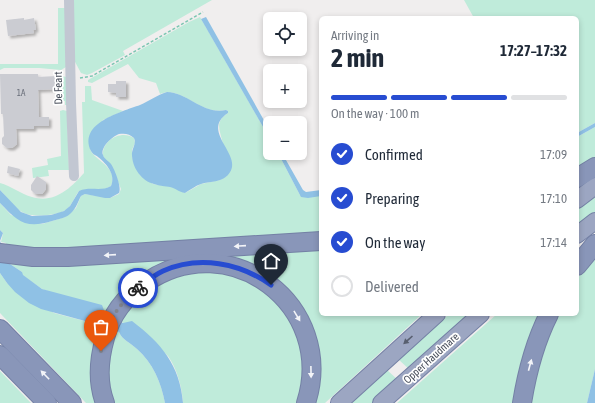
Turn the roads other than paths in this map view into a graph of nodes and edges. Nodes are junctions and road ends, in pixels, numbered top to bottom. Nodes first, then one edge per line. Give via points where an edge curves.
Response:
1 (69, 0) edge
2 (595, 167) edge
3 (74, 176) dead end
4 (579, 177) edge
5 (595, 186) edge
6 (579, 198) edge
7 (595, 221) edge
8 (579, 233) edge
9 (319, 241) edge
10 (595, 244) edge
11 (4, 253) edge
12 (579, 264) edge
13 (435, 316) edge
14 (479, 316) edge
15 (548, 316) edge
16 (0, 329) edge
17 (0, 355) edge
18 (47, 403) edge
19 (72, 403) edge
20 (105, 403) edge
21 (306, 403) edge
22 (339, 403) edge
23 (381, 403) edge
24 (522, 403) edge

1 - 3 street, De Feart
2 - 4 highway
5 - 6 highway
7 - 8 highway
9 -> 11 highway via 68,257 33,257
10 - 12 highway
13 -> 22 highway
14 - 23 highway, Opper Haudmare
24 -> 15 highway via 532,356
19 -> 16 highway
17 - 18 highway
20 -> 21 highway via 100,369 101,351 111,322 130,294 138,287 163,271 199,262 232,266 252,274 271,285 290,303 302,323 308,341 311,381

